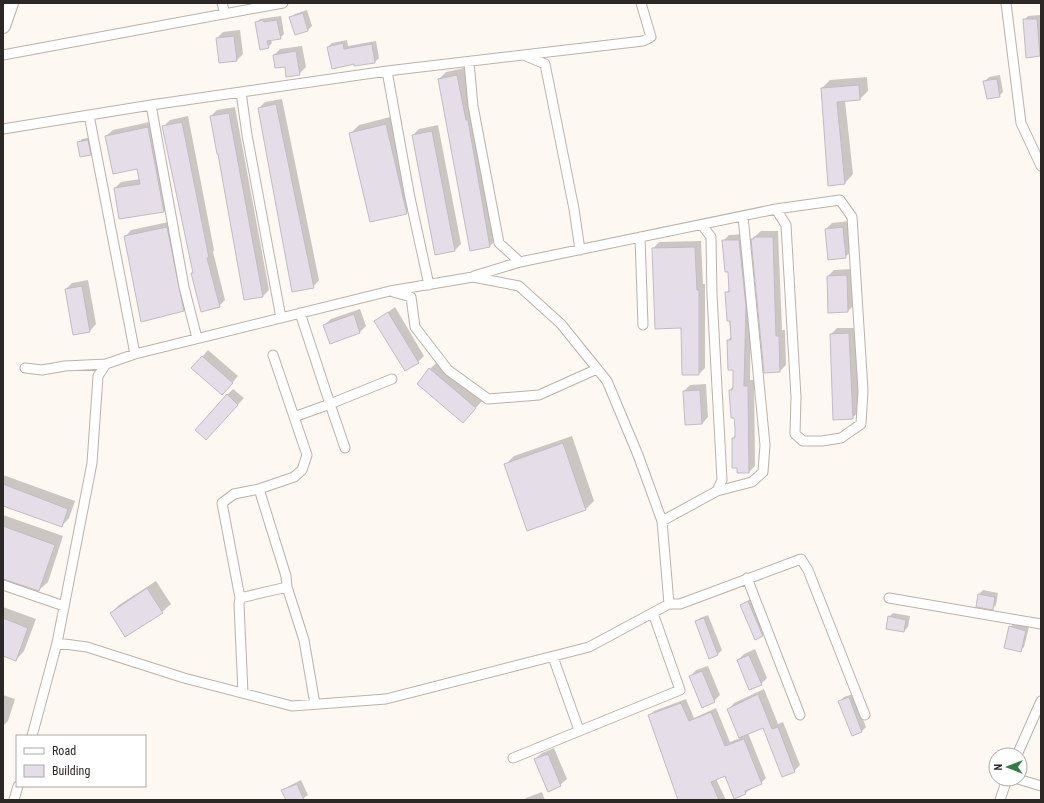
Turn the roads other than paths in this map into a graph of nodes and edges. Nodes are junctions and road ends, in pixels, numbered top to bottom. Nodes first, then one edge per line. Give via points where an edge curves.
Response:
1 (11, 3) edge
2 (222, 3) edge
3 (283, 3) edge
4 (641, 3) edge
5 (1006, 3) edge
6 (225, 14) junction
7 (3, 26) edge
8 (3, 55) edge
9 (525, 56) junction
10 (469, 62) junction
11 (387, 71) junction
12 (241, 92) junction
13 (152, 105) junction
14 (89, 115) junction
15 (3, 130) edge
16 (1041, 166) edge
17 (776, 209) junction
18 (743, 216) junction
19 (702, 225) junction
20 (640, 237) junction
21 (580, 250) junction
22 (520, 262) junction
23 (473, 277) junction
24 (429, 285) junction
25 (390, 291) junction
26 (300, 313) junction
27 (281, 318) junction
28 (643, 325) dead end
29 (197, 338) junction
30 (135, 354) junction
31 (274, 355) dead end
32 (106, 364) junction
33 (25, 368) dead end
34 (597, 369) junction
35 (392, 380) dead end
36 (330, 404) junction
37 (294, 417) junction
38 (345, 448) dead end
39 (259, 489) junction
40 (717, 491) junction
41 (662, 521) junction
42 (747, 578) junction
43 (3, 585) edge
44 (287, 587) junction
45 (240, 598) junction
46 (888, 598) dead end
47 (669, 604) junction
48 (64, 606) junction
49 (653, 613) junction
50 (1041, 624) edge
51 (57, 643) junction
52 (553, 657) junction
53 (242, 693) junction
54 (1041, 701) edge
55 (315, 704) junction
56 (800, 715) dead end
57 (865, 715) dead end
58 (579, 730) junction
59 (32, 735) edge
60 (1021, 747) edge
61 (513, 758) dead end
62 (1028, 782) edge
63 (1041, 786) edge
64 (18, 787) edge
65 (1004, 787) edge
66 (14, 800) edge
67 (1000, 800) edge

1 - 7 highway
2 - 6 street
3 - 6 street
4 - 9 street via 651,37 643,41
5 - 16 street via 1021,123
6 - 8 street
9 - 10 street
9 - 21 street via 545,64
10 - 11 street
10 - 22 street via 473,106 499,243
11 - 12 street
11 - 24 street
12 - 13 street
12 - 27 street
13 - 14 street
13 - 29 street via 184,287
14 - 15 street
14 - 30 street
17 - 17 street via 840,200 852,217 863,390 861,424 841,438 803,441 795,434 796,397 786,225
17 - 18 street
18 - 19 street
18 - 40 street via 765,445 764,472 752,482
19 - 20 street
19 - 40 street via 711,237 722,480
20 - 21 street
20 - 28 street
21 - 22 street
22 - 23 street
23 - 24 street
23 - 34 street via 519,286 561,324
24 - 25 street
25 - 26 street
25 - 34 street via 411,297 415,327 448,370 488,399 539,396
26 - 27 street
26 - 36 street
27 - 29 street
29 - 30 street
30 - 32 street
31 - 37 street
32 - 33 street via 42,370
32 - 48 street via 98,376 92,463
34 - 41 street via 607,381
35 - 36 street
36 - 37 street
36 - 38 street
37 - 39 street via 307,455 302,470 294,477
39 - 44 street via 286,576
39 - 45 street via 234,494 222,502
40 - 41 street
41 - 47 street
42 - 47 street via 680,604
42 - 56 street
42 - 57 street via 801,559 808,570
43 - 48 street
44 - 45 street
44 - 55 street via 304,640
45 - 53 street
46 - 50 street
47 - 49 street
48 - 51 street
49 - 52 street via 589,647
49 - 58 street via 680,690
51 - 53 street via 87,647 184,678
51 - 59 street
52 - 55 street via 386,699
52 - 58 street
53 - 55 street via 292,706
54 - 60 street
58 - 61 street
62 - 63 street
64 - 66 street
65 - 67 street

